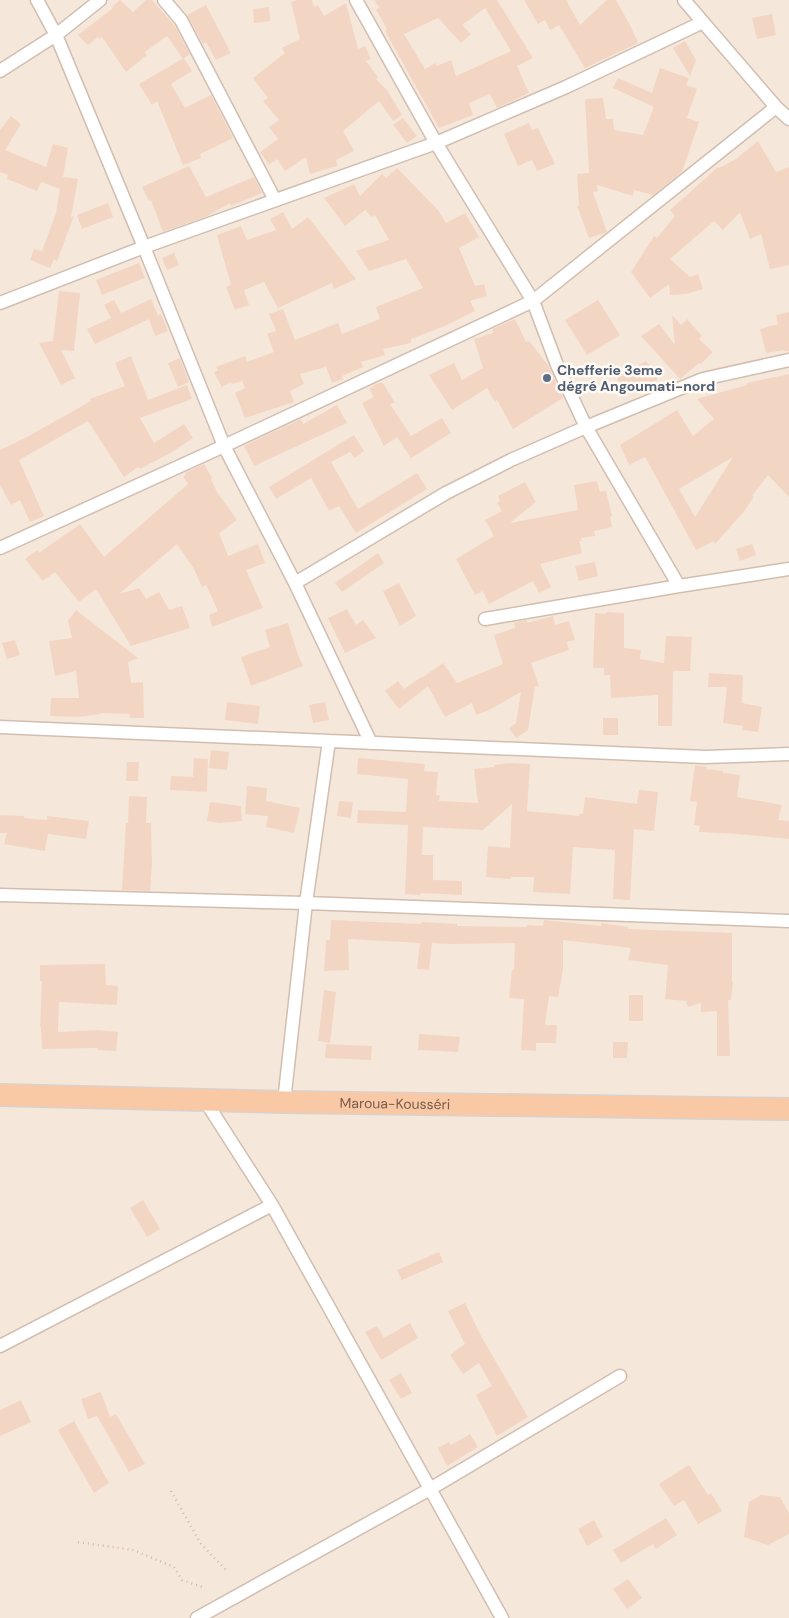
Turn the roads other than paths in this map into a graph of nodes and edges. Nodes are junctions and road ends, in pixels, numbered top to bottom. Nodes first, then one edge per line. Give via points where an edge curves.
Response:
1 (37, 0) edge
2 (100, 0) edge
3 (164, 0) edge
4 (356, 0) edge
5 (684, 0) edge
6 (703, 22) junction
7 (56, 35) junction
8 (0, 70) edge
9 (776, 107) junction
10 (789, 120) edge
11 (436, 143) junction
12 (275, 200) junction
13 (144, 247) junction
14 (533, 301) junction
15 (0, 303) edge
16 (789, 360) edge
17 (586, 427) junction
18 (224, 446) junction
19 (0, 548) edge
20 (789, 569) edge
21 (296, 583) junction
22 (679, 586) junction
23 (485, 619) dead end
24 (0, 727) edge
25 (329, 741) junction
26 (371, 743) junction
27 (789, 754) edge
28 (0, 896) edge
29 (306, 904) junction
30 (789, 920) edge
31 (0, 1095) edge
32 (204, 1099) junction
33 (284, 1102) junction
34 (789, 1109) edge
35 (272, 1205) junction
36 (0, 1346) edge
37 (620, 1376) dead end
38 (430, 1489) junction
39 (197, 1618) edge
40 (502, 1618) edge

1 - 7 street
2 - 7 street
3 - 12 street via 181,20
4 - 11 street
5 - 6 street
6 - 9 street
6 - 11 street via 566,87
7 - 8 street
7 - 13 street
9 - 10 street
9 - 14 street
11 - 12 street
11 - 14 street
12 - 13 street
13 - 15 street
13 - 18 street
14 - 17 street via 557,365
14 - 18 street
16 - 17 street via 703,380
17 - 21 street via 446,493
17 - 22 street
18 - 19 street
18 - 21 street
20 - 22 street
21 - 26 street
22 - 23 street
24 - 25 street
25 - 26 street
25 - 29 street
26 - 27 street via 705,757
28 - 29 street
29 - 30 street
29 - 33 street
31 - 32 highway, Maroua-Kousséri
32 - 33 highway, Maroua-Kousséri
32 - 35 street
33 - 34 highway, Maroua-Kousséri
35 - 36 street
35 - 38 street
37 - 38 street
38 - 39 street
38 - 40 street

